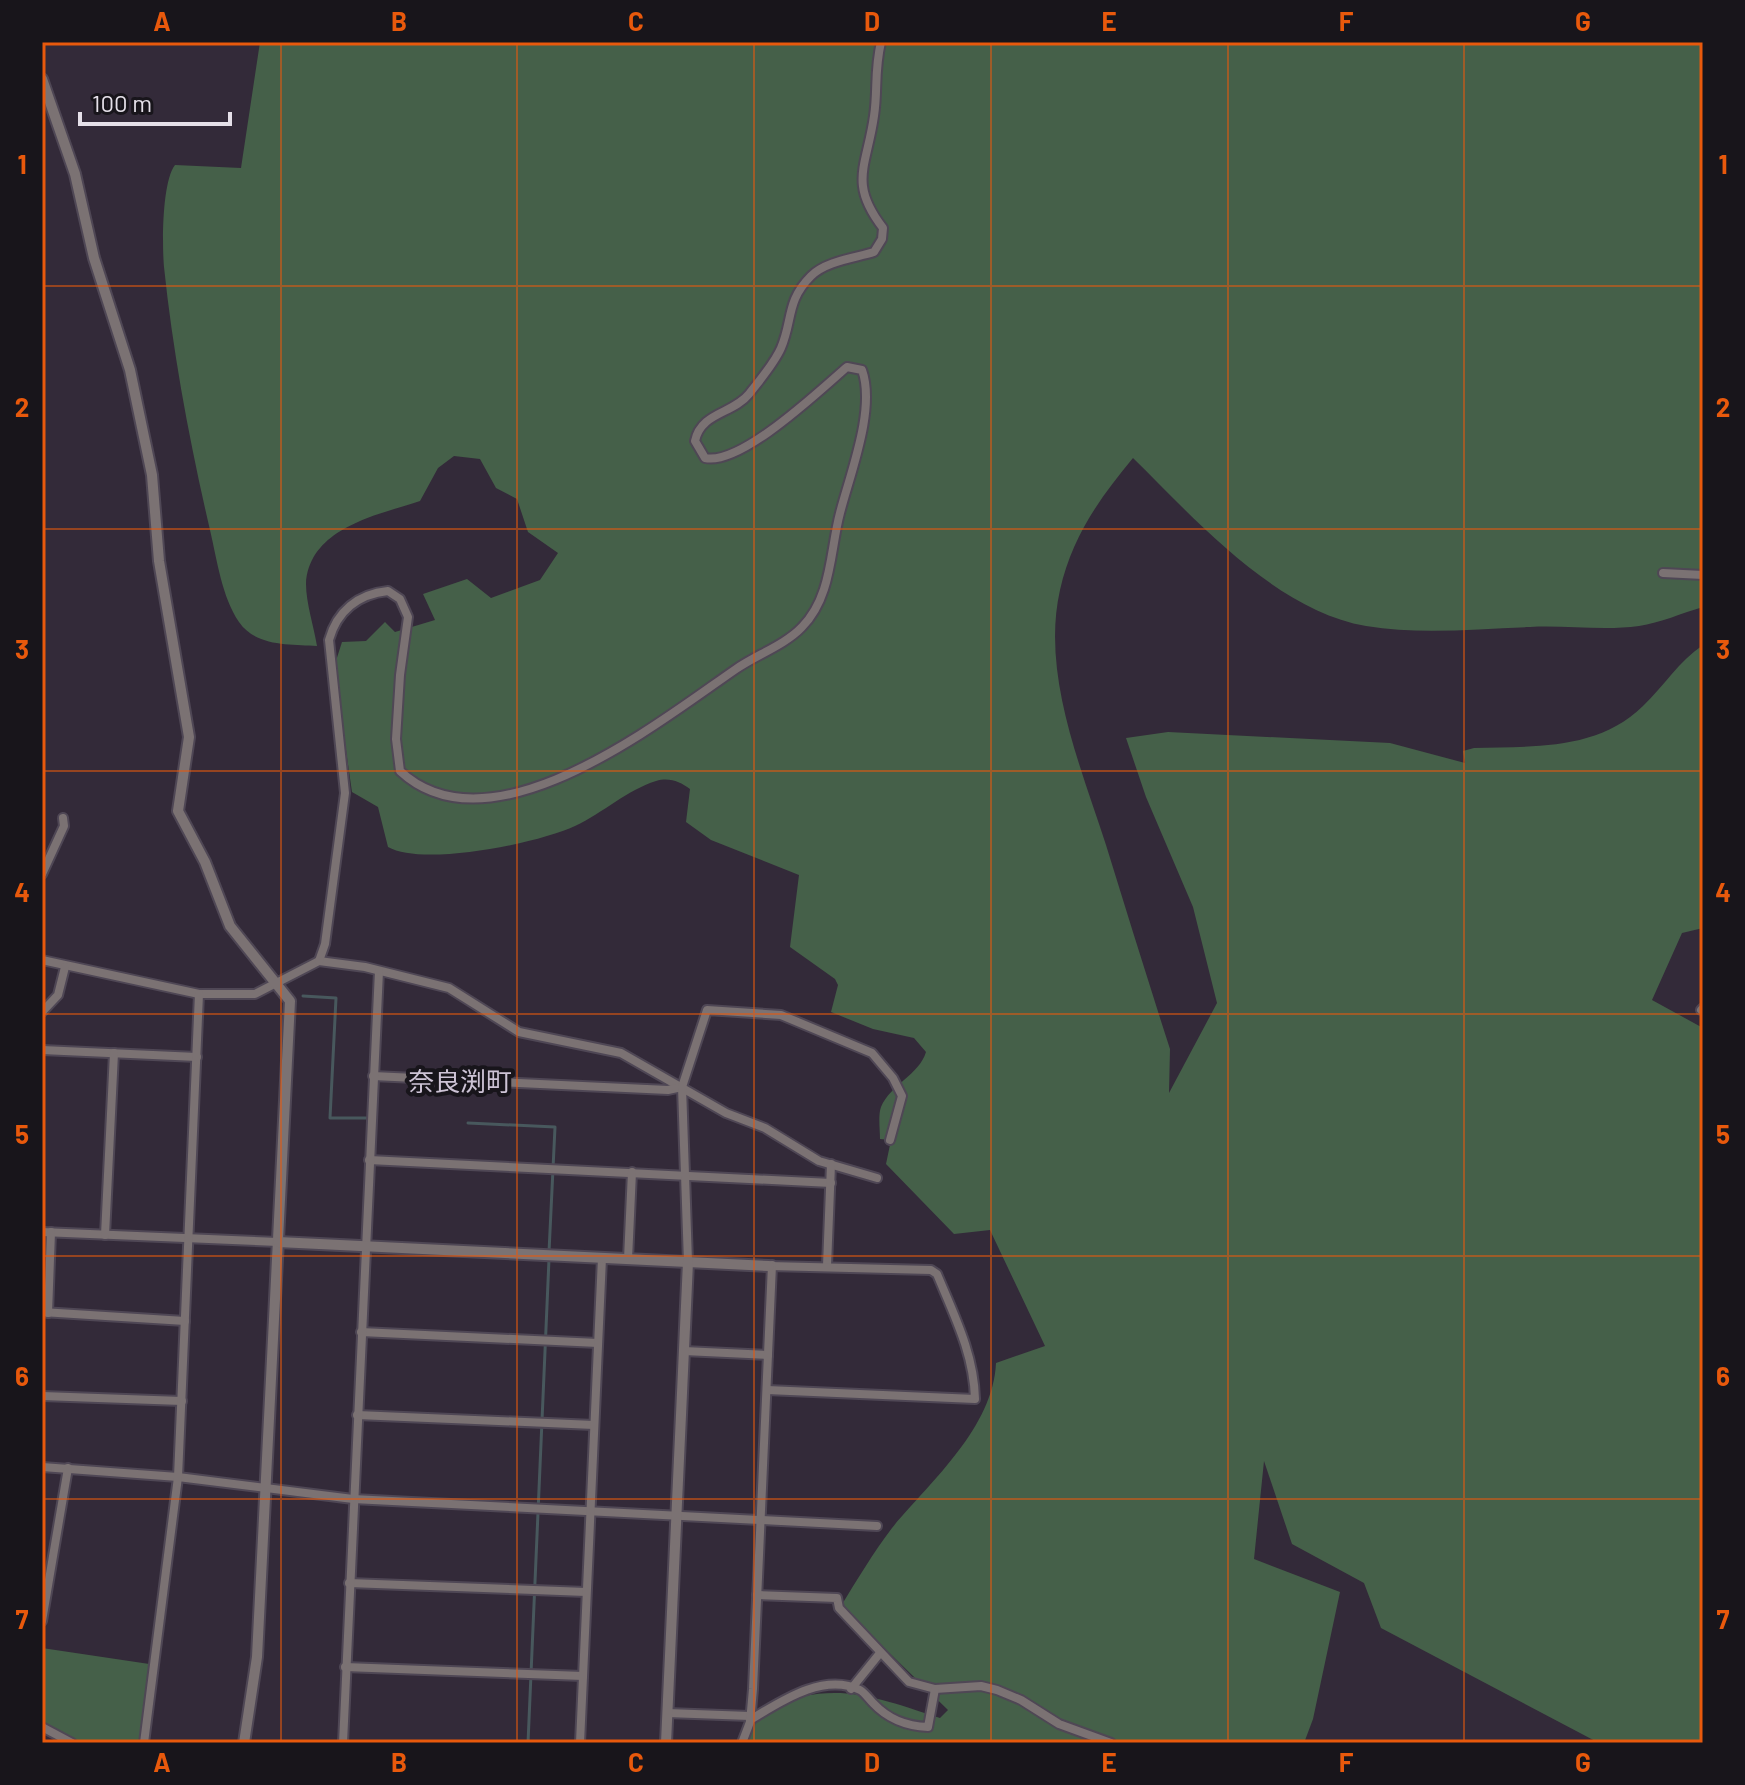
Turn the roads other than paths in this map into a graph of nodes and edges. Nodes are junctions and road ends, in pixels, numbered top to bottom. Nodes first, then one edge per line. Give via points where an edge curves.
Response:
1 (881, 42) edge
2 (42, 79) edge
3 (1663, 573) dead end
4 (1703, 575) edge
5 (63, 818) dead end
6 (42, 874) edge
7 (42, 960) edge
8 (319, 961) junction
9 (65, 967) junction
10 (379, 971) junction
11 (278, 983) junction
12 (199, 994) junction
13 (42, 1012) edge
14 (42, 1050) edge
15 (114, 1053) junction
16 (197, 1057) junction
17 (373, 1076) junction
18 (682, 1087) junction
19 (890, 1140) dead end
20 (369, 1160) junction
21 (831, 1164) junction
22 (632, 1172) junction
23 (685, 1175) junction
24 (877, 1178) dead end
25 (831, 1183) junction
26 (46, 1232) edge
27 (105, 1235) junction
28 (189, 1238) junction
29 (278, 1242) junction
30 (366, 1246) junction
31 (602, 1258) junction
32 (628, 1259) junction
33 (688, 1262) junction
34 (770, 1266) junction
35 (827, 1266) junction
36 (45, 1312) edge
37 (185, 1321) junction
38 (361, 1332) junction
39 (598, 1343) junction
40 (684, 1351) junction
41 (768, 1355) junction
42 (767, 1390) junction
43 (42, 1396) edge
44 (182, 1401) junction
45 (357, 1415) junction
46 (594, 1425) junction
47 (42, 1467) edge
48 (68, 1468) junction
49 (178, 1477) junction
50 (268, 1490) junction
51 (353, 1499) junction
52 (590, 1510) junction
53 (677, 1514) junction
54 (761, 1518) junction
55 (877, 1526) dead end
56 (349, 1583) junction
57 (586, 1592) junction
58 (757, 1595) junction
59 (42, 1621) edge
60 (880, 1653) junction
61 (345, 1667) junction
62 (583, 1676) junction
63 (851, 1689) junction
64 (935, 1689) junction
65 (667, 1713) junction
66 (750, 1718) junction
67 (42, 1727) edge
68 (72, 1743) edge
69 (144, 1743) edge
70 (244, 1743) edge
71 (343, 1743) edge
72 (580, 1743) edge
73 (666, 1743) edge
74 (742, 1743) edge
75 (1111, 1743) edge

1 - 8 street via 862,184 865,206 883,228 882,239 874,252 822,267 812,275 792,300 781,348 764,373 746,398 702,425 695,441 705,458 737,452 847,367 862,370 866,388 860,441 838,518 833,560 804,625 610,755 533,786 453,798 400,771 396,739 405,607 388,591 352,604 334,622 329,640 345,793
2 - 11 street via 127,358 152,475 159,561 189,737 178,811 230,926
3 - 4 street
5 - 6 street
7 - 9 street
8 - 10 street
8 - 11 street
9 - 12 street
9 - 13 street via 58,995
10 - 17 street
10 - 18 street via 462,993 519,1032 621,1053
11 - 12 street via 255,994
11 - 29 street via 290,1001
12 - 16 street
14 - 15 street
15 - 16 street
15 - 27 street
16 - 28 street
17 - 18 street
17 - 20 street
18 - 19 street via 707,1010 781,1015 872,1053 882,1064 902,1096
18 - 21 street
18 - 23 street
20 - 22 street
20 - 30 street
21 - 24 street
21 - 25 street
22 - 23 street
22 - 32 street
23 - 25 street
23 - 33 street
25 - 35 street
26 - 27 street
26 - 36 street
27 - 28 street
28 - 29 street
28 - 37 street
29 - 30 street
29 - 50 street
30 - 31 street
30 - 38 street
31 - 32 street
31 - 39 street
32 - 33 street
33 - 34 street
33 - 40 street
34 - 35 street
34 - 41 street
35 - 42 street via 937,1274 975,1372 975,1399
36 - 37 street
37 - 44 street
38 - 39 street
38 - 45 street
39 - 46 street
40 - 41 street
40 - 53 street
41 - 42 street
42 - 54 street
43 - 44 street
44 - 49 street
45 - 46 street
45 - 51 street
46 - 52 street
47 - 48 street
48 - 49 street
48 - 59 street
49 - 50 street
49 - 69 street
50 - 51 street
50 - 70 street via 257,1657
51 - 52 street
51 - 56 street
52 - 53 street
52 - 57 street
53 - 54 street
53 - 65 street
54 - 55 street
54 - 58 street
56 - 57 street
56 - 61 street
57 - 62 street
58 - 60 street via 837,1598 839,1608
58 - 66 street
60 - 63 street
60 - 64 street via 909,1682
61 - 62 street
61 - 71 street
62 - 72 street
63 - 64 street via 860,1690 885,1716 928,1727
63 - 66 street via 810,1688
64 - 75 street via 997,1690 1059,1724
65 - 66 street
65 - 73 street
66 - 74 street
67 - 68 street

